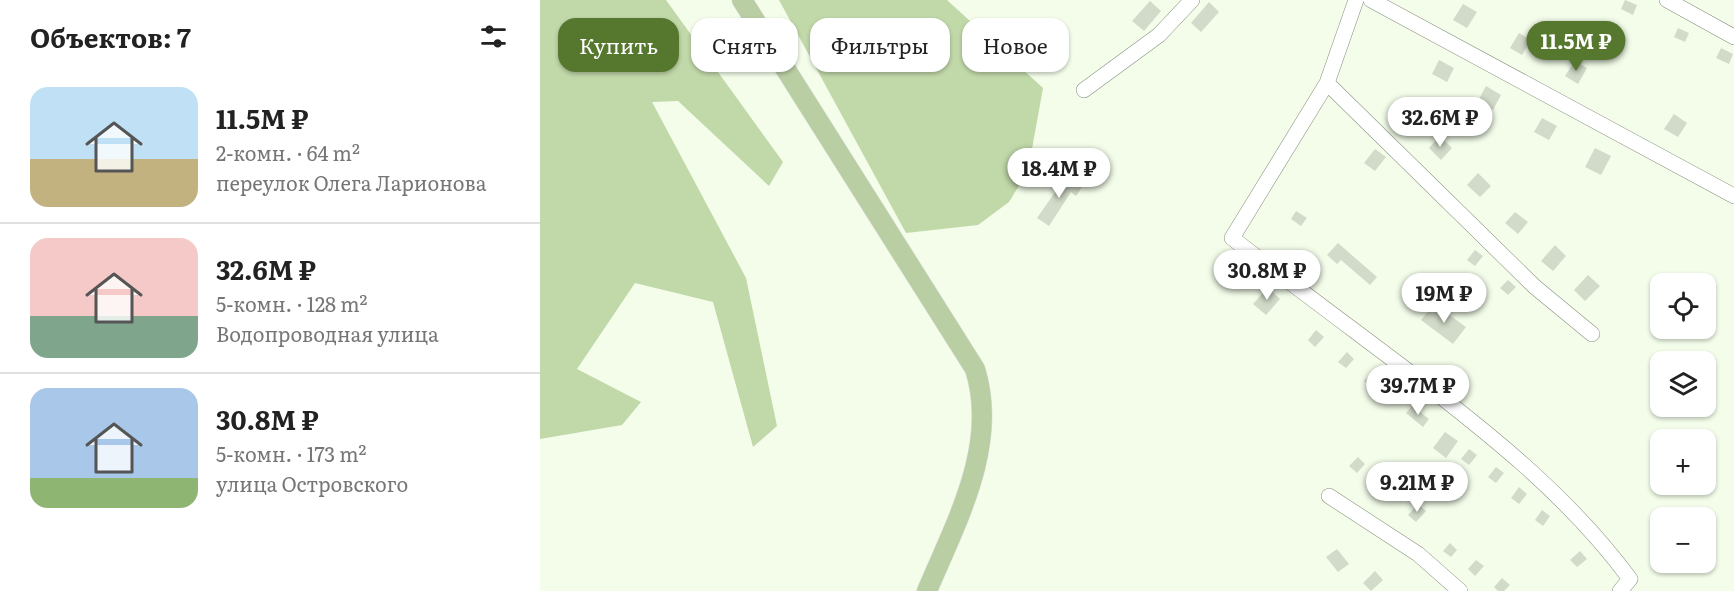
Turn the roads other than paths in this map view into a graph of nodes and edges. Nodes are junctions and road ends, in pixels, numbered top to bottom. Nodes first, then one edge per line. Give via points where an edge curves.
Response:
1 (742, 0) edge
2 (1192, 0) edge
3 (1356, 0) edge
4 (1371, 0) edge
5 (1667, 0) edge
6 (1734, 37) edge
7 (1327, 83) junction
8 (1084, 90) dead end
9 (1734, 196) edge
10 (1592, 334) dead end
11 (1329, 496) dead end
12 (927, 591) edge
13 (1460, 591) edge
14 (1620, 591) edge

1 - 12 main road via 975,369 981,390 980,450
2 - 8 street via 1159,35
3 - 7 street
4 - 9 street
5 - 6 street
7 - 10 street via 1535,287
7 - 14 street via 1232,238 1478,425 1553,490 1630,579
11 - 13 street via 1418,554

